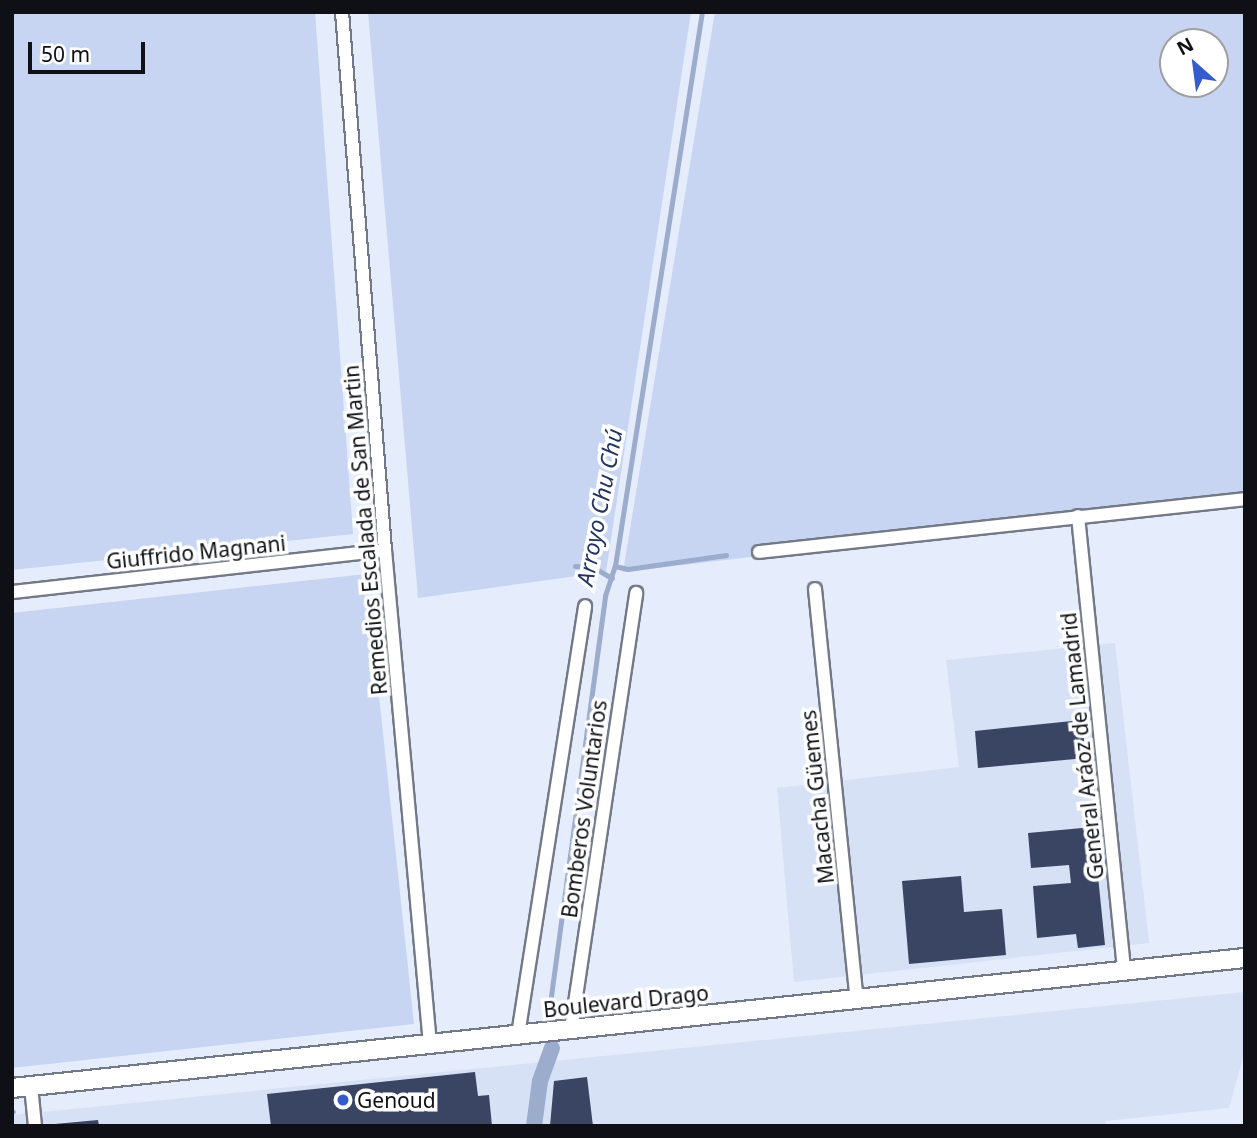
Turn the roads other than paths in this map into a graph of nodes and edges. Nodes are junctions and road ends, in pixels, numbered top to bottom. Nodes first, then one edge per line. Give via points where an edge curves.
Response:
1 (342, 12) edge
2 (1245, 499) edge
3 (1078, 516) junction
4 (385, 550) junction
5 (760, 552) dead end
6 (815, 589) dead end
7 (12, 592) edge
8 (636, 593) dead end
9 (585, 606) dead end
10 (1245, 958) edge
11 (1124, 972) junction
12 (857, 1000) junction
13 (568, 1030) junction
14 (525, 1034) junction
15 (430, 1045) junction
16 (31, 1086) junction
17 (12, 1088) edge
18 (35, 1126) edge

1 - 4 street, Remedios Escalada de San Martin
2 - 3 street
3 - 5 street
3 - 11 street, General Aráoz de Lamadrid
4 - 7 street, Giuffrido Magnani
4 - 15 street, Remedios Escalada de San Martin
6 - 12 street, Macacha Güemes
8 - 13 street, Bomberos Voluntarios
9 - 14 street, Bomberos Voluntarios
10 - 11 main road, Boulevard Drago
11 - 12 main road, Boulevard Drago
12 - 13 main road, Boulevard Drago
13 - 14 main road, Boulevard Drago
14 - 15 main road, Boulevard Drago
15 - 16 main road, Boulevard Drago
16 - 17 main road, Boulevard Drago
16 - 18 street

